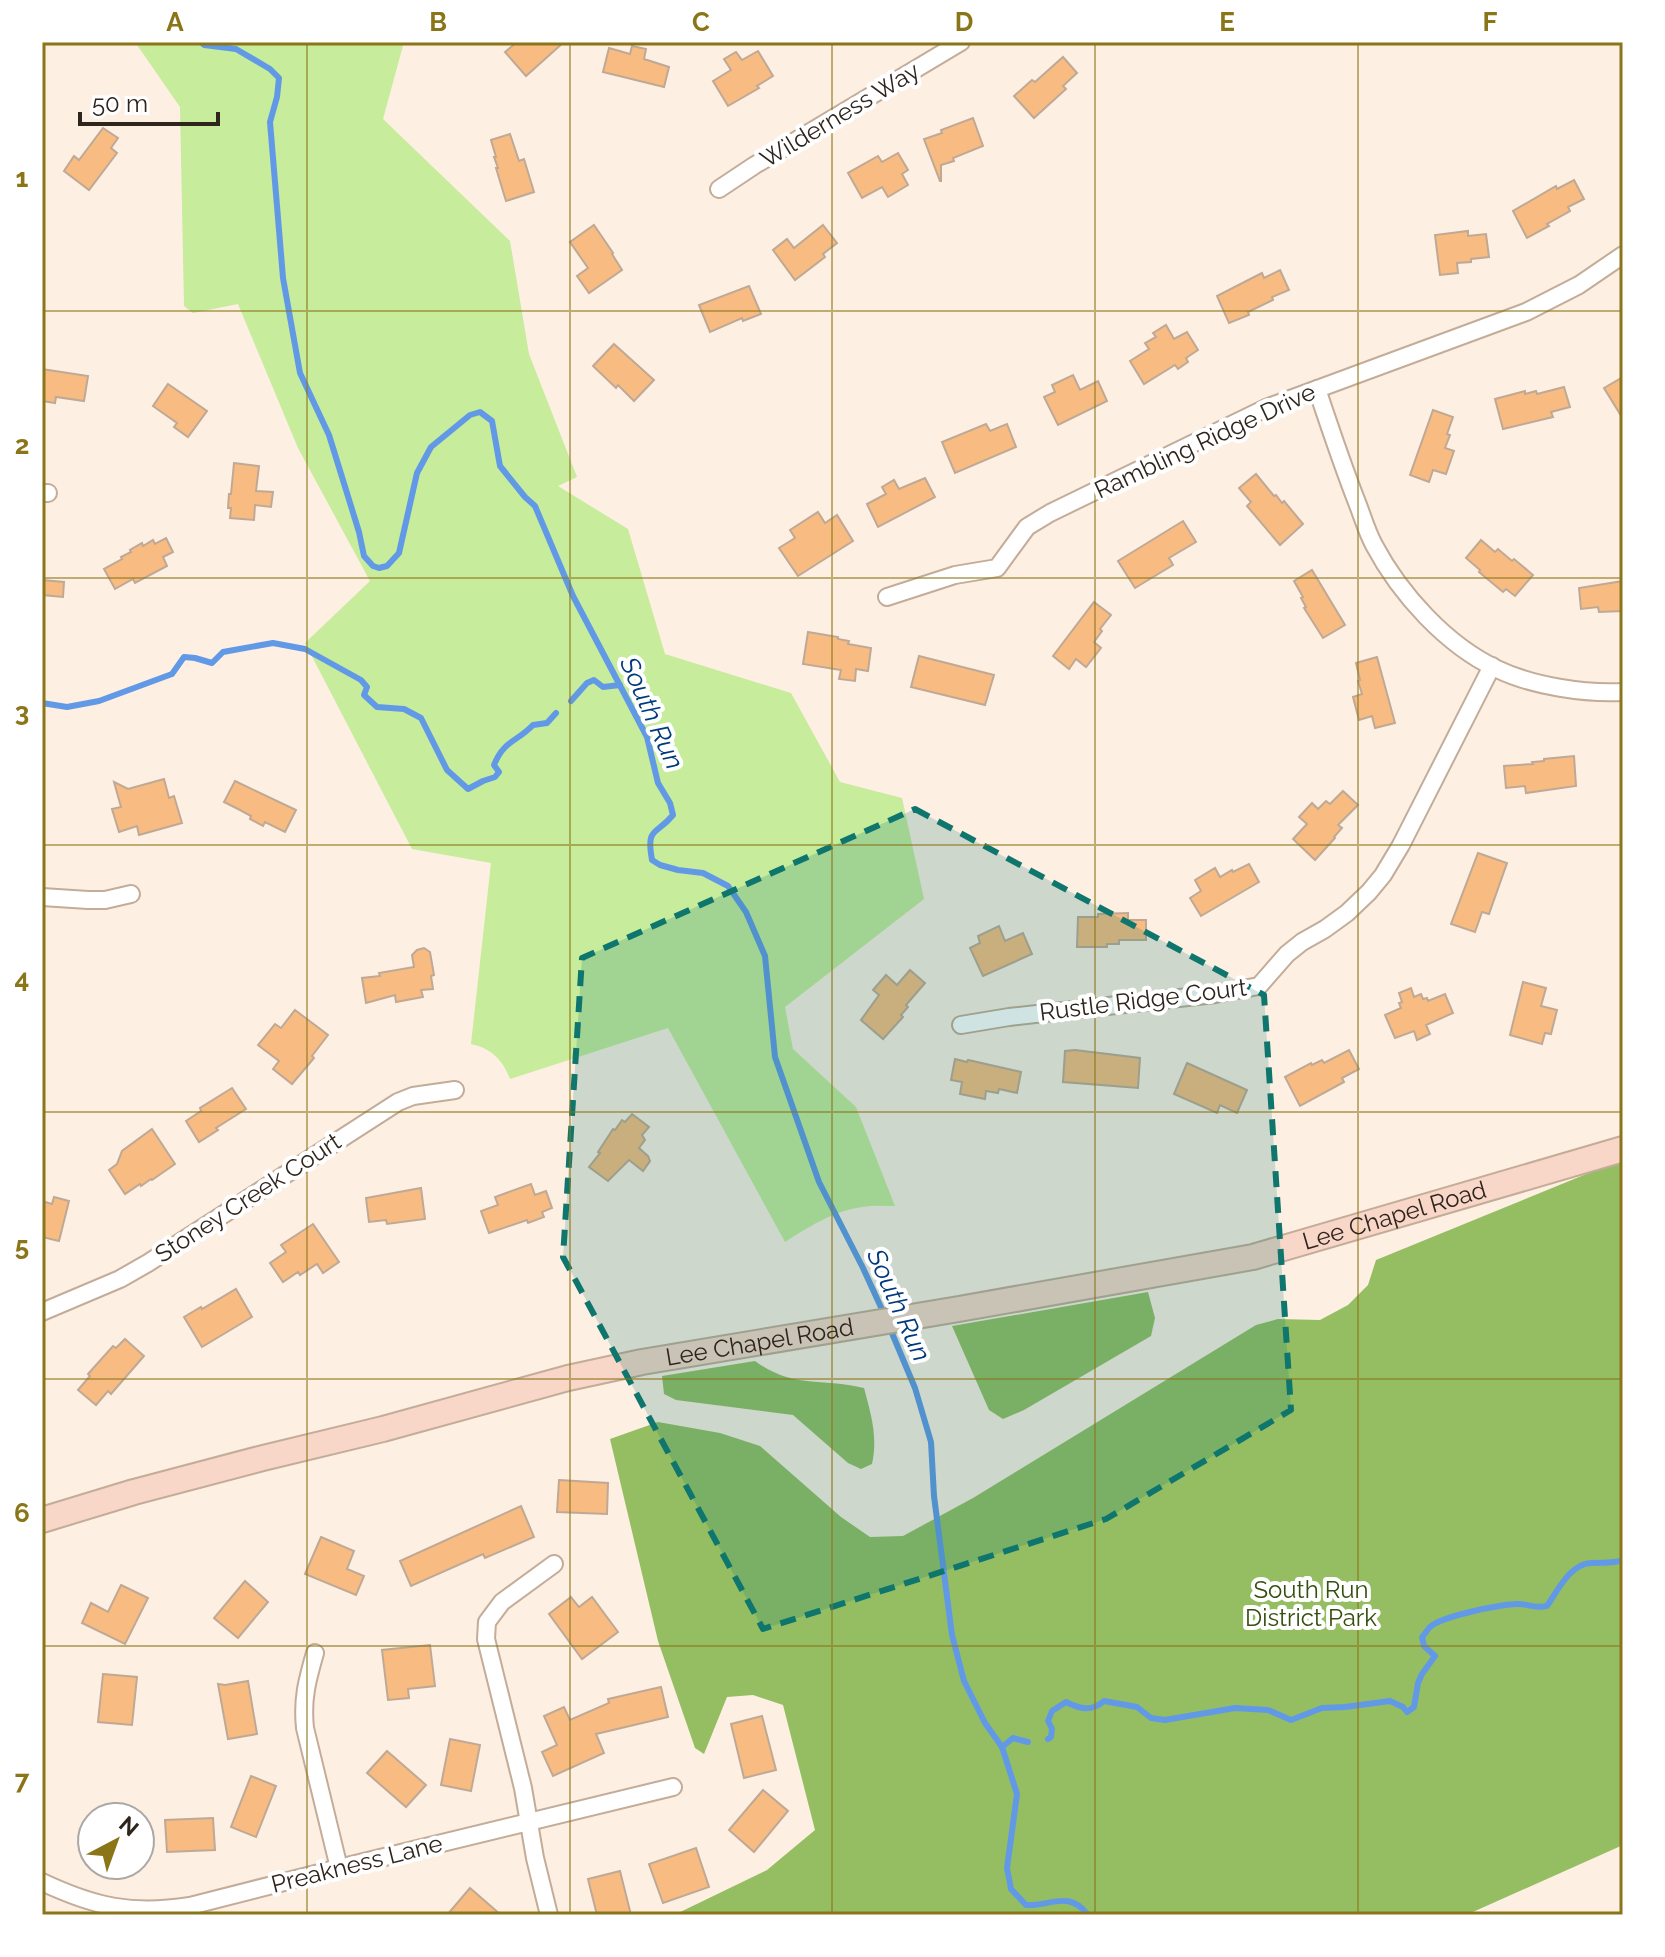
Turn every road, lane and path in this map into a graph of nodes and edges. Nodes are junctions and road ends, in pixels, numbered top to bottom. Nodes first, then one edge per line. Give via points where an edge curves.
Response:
1 (961, 42) edge
2 (719, 189) dead end
3 (1623, 255) edge
4 (1317, 389) junction
5 (887, 597) dead end
6 (1492, 666) junction
7 (1623, 692) edge
8 (131, 894) dead end
9 (42, 897) edge
10 (961, 1025) dead end
11 (455, 1090) dead end
12 (1623, 1149) edge
13 (42, 1312) edge
14 (42, 1520) edge
15 (554, 1564) dead end
16 (315, 1653) dead end
17 (673, 1787) dead end
18 (529, 1823) junction
19 (339, 1868) junction
20 (42, 1882) edge
21 (549, 1915) edge

1 - 2 street, Wilderness Way
3 - 4 street, Rambling Ridge Drive via 1526,312
4 - 5 street, Rambling Ridge Drive via 1266,408 1038,519 997,568
4 - 6 street via 1373,543 1393,577 1437,627
6 - 7 street via 1557,687
6 - 10 street, Rustle Ridge Court via 1383,875 1347,913 1287,954 1259,986
8 - 9 street via 105,900
11 - 13 street, Stoney Creek Court via 398,1102 148,1263
12 - 14 main road, Lee Chapel Road via 1253,1257 568,1378
15 - 18 street via 502,1602 487,1622 486,1639
16 - 19 street via 305,1686 305,1728
17 - 18 street, Preakness Lane
18 - 19 street, Preakness Lane
18 - 21 street
19 - 20 street, Preakness Lane via 168,1909 102,1905

